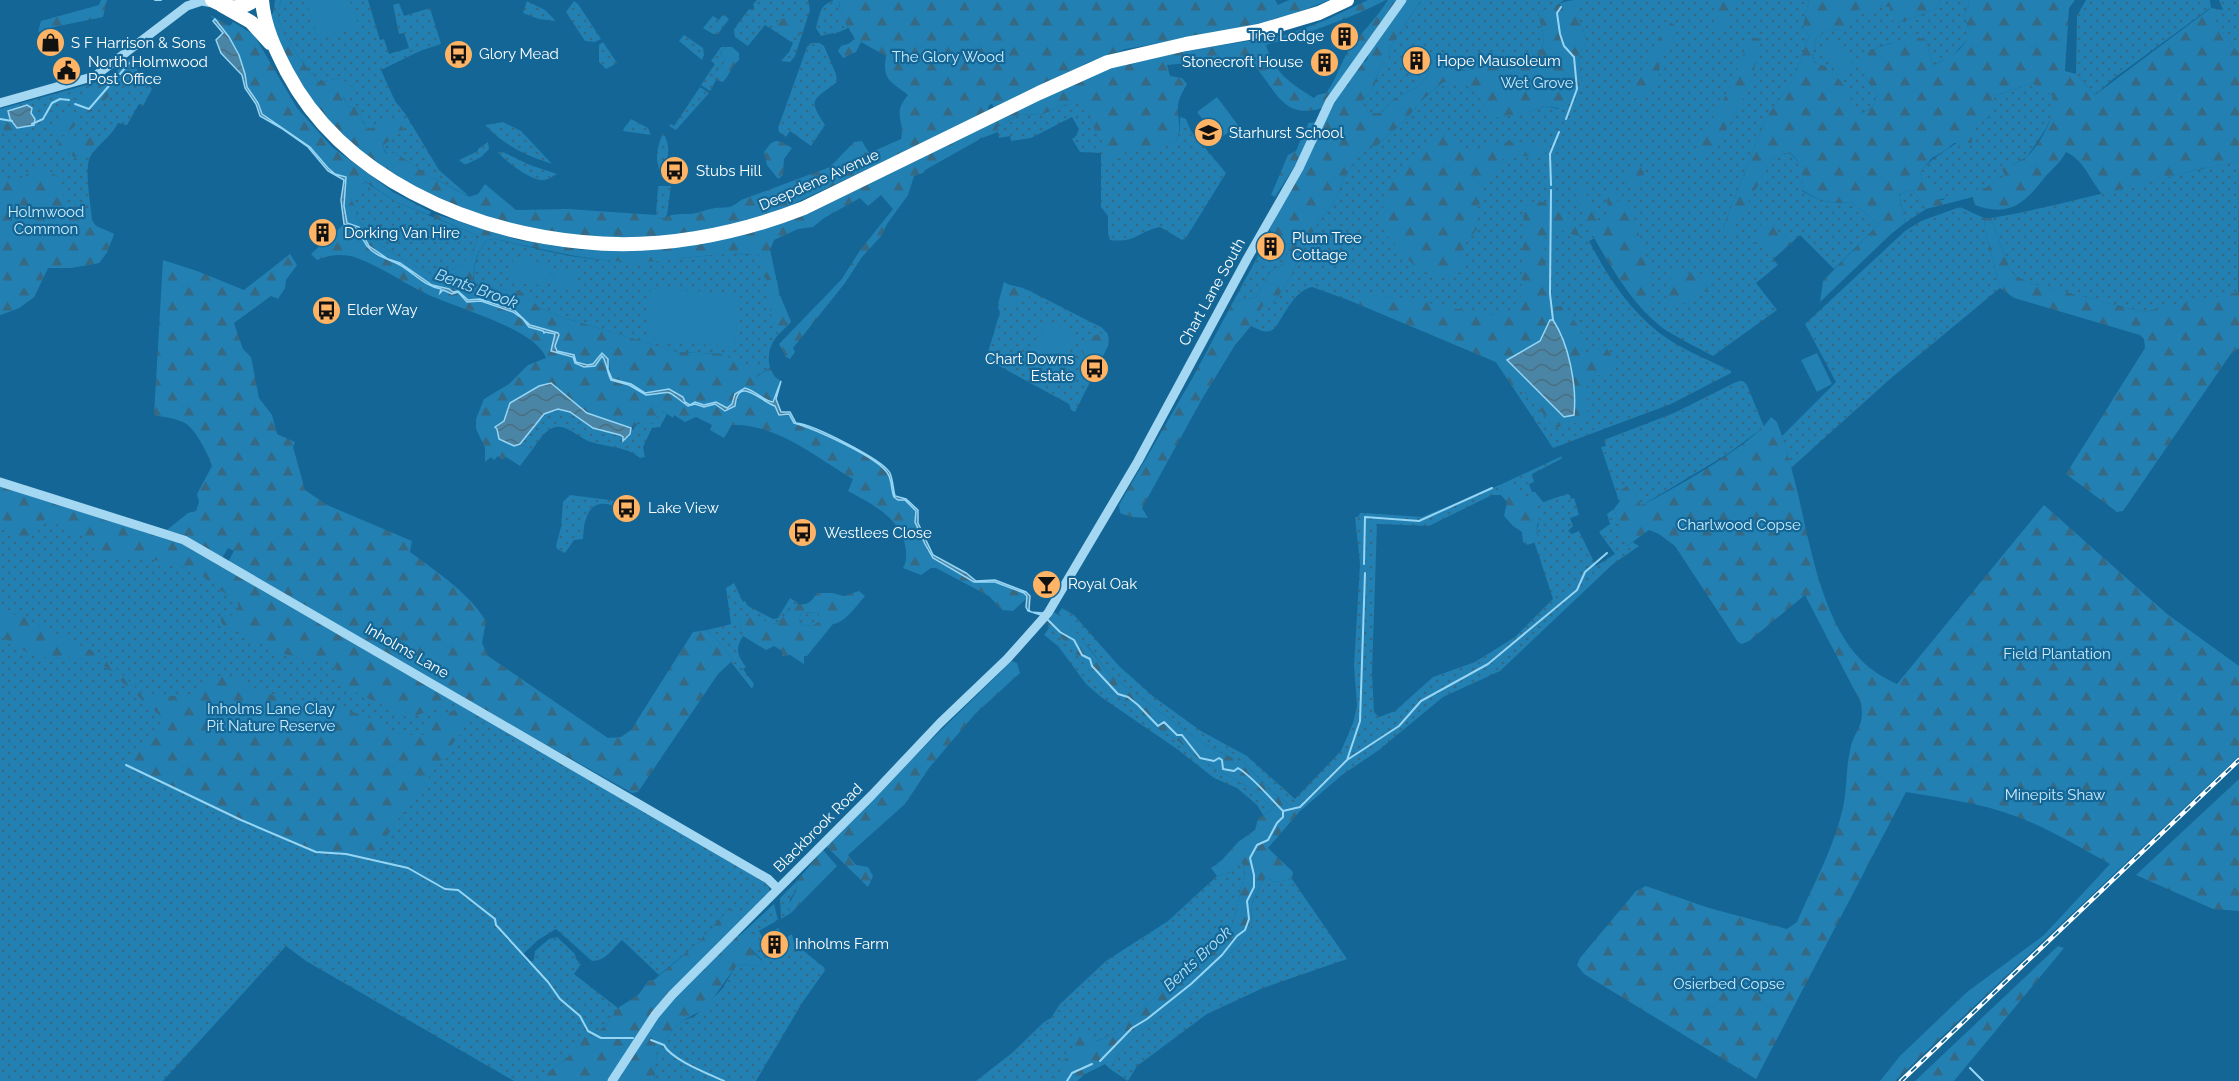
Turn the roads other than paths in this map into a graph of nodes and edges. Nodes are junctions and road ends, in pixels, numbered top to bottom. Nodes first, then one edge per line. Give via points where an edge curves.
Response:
1 (255, 0) edge
2 (262, 0) edge
3 (1347, 0) edge
4 (1402, 0) edge
5 (188, 3) edge
6 (217, 3) edge
7 (275, 49) junction
8 (0, 103) edge
9 (0, 482) edge
10 (1054, 603) joint
11 (778, 890) junction
12 (612, 1081) edge

1 - 6 highway via 239,7
2 - 7 highway, Deepdene Avenue
3 - 7 highway, Deepdene Avenue via 1259,31 1108,62 773,220 738,231 629,243 583,243 534,236 462,214 386,178 322,125 295,88
4 - 10 street, Chart Lane South via 1329,103 1299,168 1138,461
5 - 6 street
5 - 8 street via 95,75
6 - 7 highway, Deepdene Avenue via 251,22
9 - 11 street, Inholms Lane via 184,540 768,879
10 - 11 street, Blackbrook Road via 1016,651 940,723
11 - 12 street, Blackbrook Road via 655,1015

